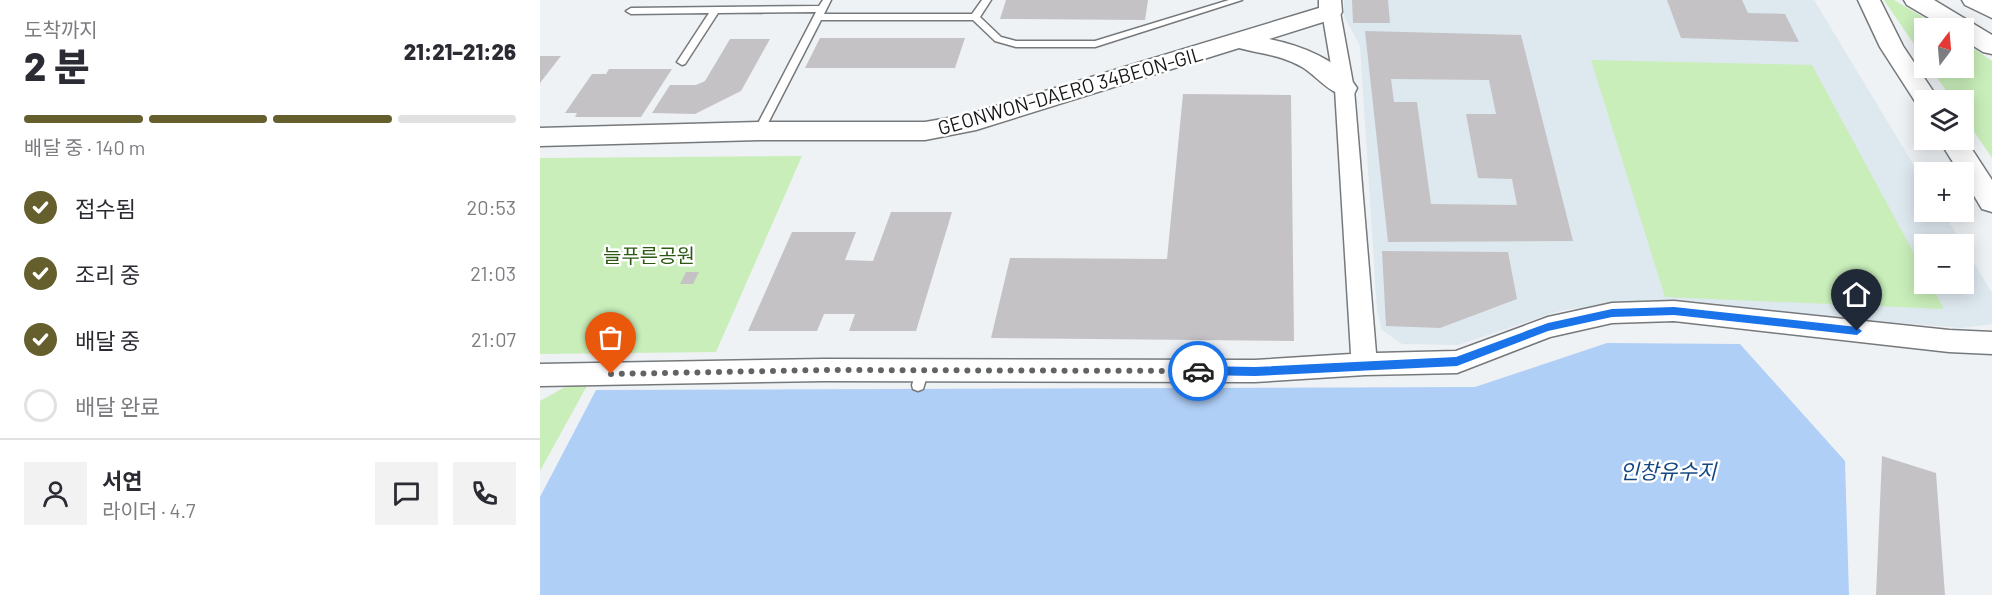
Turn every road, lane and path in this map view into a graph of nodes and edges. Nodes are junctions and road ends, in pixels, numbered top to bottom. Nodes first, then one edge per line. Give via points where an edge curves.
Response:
1 (987, 0) edge
2 (1238, 0) edge
3 (1853, 0) edge
4 (1869, 0) edge
5 (1916, 0) edge
6 (1974, 0) edge
7 (1330, 6) edge
8 (823, 9) edge
9 (1992, 10) edge
10 (631, 11) dead end
11 (715, 11) junction
12 (975, 17) junction
13 (1945, 18) edge
14 (1974, 35) edge
15 (1239, 41) junction
16 (1992, 46) edge
17 (1892, 47) junction
18 (682, 62) dead end
19 (1345, 88) junction
20 (1920, 90) edge
21 (759, 131) junction
22 (540, 137) edge
23 (1958, 150) edge
24 (1992, 202) edge
25 (1992, 343) edge
26 (1365, 364) junction
27 (540, 375) edge

1 - 12 lane
2 - 12 lane via 1095,44 1016,45 998,39
3 - 17 street
4 - 17 street
5 - 13 highway
6 - 9 highway
7 - 15 street, GEONWON-DAERO 34BEON-GIL
7 - 19 street
8 - 11 lane
8 - 12 lane
8 - 21 lane
10 - 11 lane
11 - 18 lane
14 - 16 highway
15 - 19 street via 1306,57
15 - 21 street, GEONWON-DAERO 34BEON-GIL via 967,124 925,131
17 - 20 street
19 - 26 street via 1358,313
21 - 22 street, GEONWON-DAERO 34BEON-GIL
23 - 24 street
25 - 26 street via 1674,311 1638,312 1612,313 1548,327 1457,362
26 - 27 street via 1255,371 921,378

